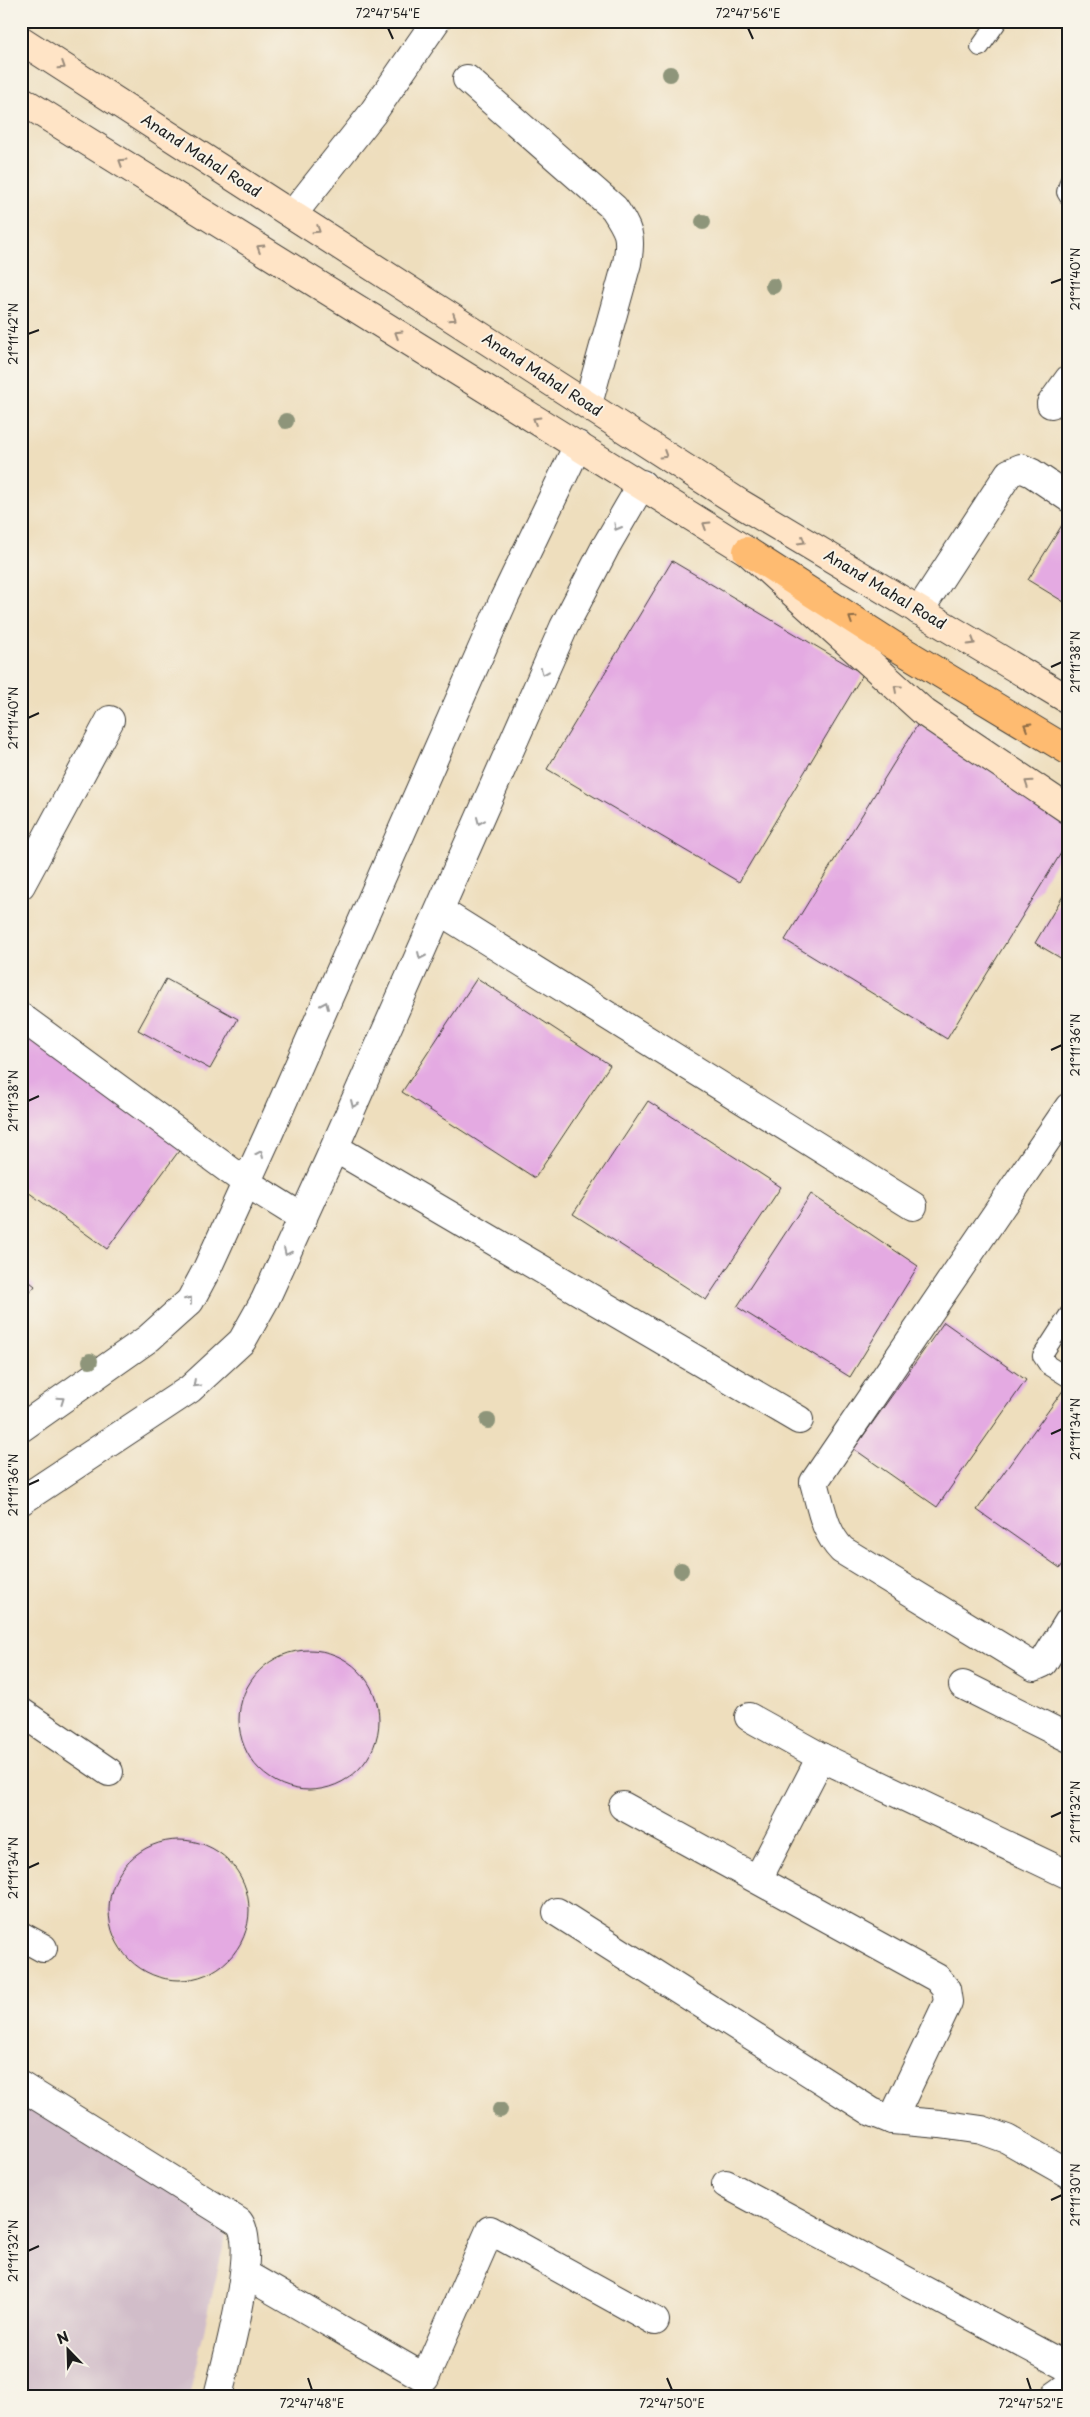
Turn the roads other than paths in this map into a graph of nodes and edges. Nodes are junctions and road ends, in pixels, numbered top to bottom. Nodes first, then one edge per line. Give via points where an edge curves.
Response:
1 (436, 21) edge
2 (998, 21) edge
3 (21, 40) edge
4 (980, 47) dead end
5 (467, 79) dead end
6 (21, 100) edge
7 (1069, 182) edge
8 (1069, 197) edge
9 (293, 214) junction
10 (1069, 379) edge
11 (588, 404) junction
12 (1051, 404) dead end
13 (589, 452) junction
14 (642, 484) junction
15 (1069, 498) edge
16 (747, 551) junction
17 (919, 611) junction
18 (1069, 700) edge
19 (110, 720) dead end
20 (1069, 751) edge
21 (1069, 810) edge
22 (21, 886) edge
23 (440, 911) junction
24 (21, 1017) edge
25 (1069, 1107) edge
26 (334, 1148) junction
27 (247, 1184) junction
28 (913, 1206) dead end
29 (303, 1218) junction
30 (1069, 1314) edge
31 (1069, 1378) edge
32 (799, 1420) dead end
33 (21, 1428) edge
34 (21, 1501) edge
35 (1069, 1622) edge
36 (963, 1685) dead end
37 (21, 1712) edge
38 (749, 1717) dead end
39 (1069, 1738) edge
40 (821, 1757) junction
41 (109, 1772) dead end
42 (624, 1806) dead end
43 (1069, 1874) edge
44 (758, 1879) junction
45 (557, 1912) dead end
46 (21, 2086) edge
47 (892, 2120) junction
48 (1069, 2174) edge
49 (726, 2184) dead end
50 (245, 2274) junction
51 (655, 2321) dead end
52 (1069, 2368) edge
53 (1069, 2386) edge
54 (218, 2396) edge
55 (1055, 2396) edge

1 - 9 street via 372,114
2 - 4 lane
3 -> 9 main road, Anand Mahal Road
5 - 11 street via 614,208 624,223 631,242 627,263
13 -> 6 main road
7 - 8 lane via 1066,192
9 -> 11 main road, Anand Mahal Road
10 - 12 street
11 -> 17 main road, Anand Mahal Road via 623,430 741,504
13 - 14 main road
27 -> 13 street via 504,598
16 -> 14 main road
14 -> 23 street via 564,627
15 - 17 street via 1021,468 1009,473
20 -> 16 highway via 893,645
21 -> 16 main road via 925,713
17 -> 18 main road, Anand Mahal Road
19 - 22 street
23 -> 26 street
23 - 28 street
24 - 27 street
25 - 35 street via 814,1482 832,1541 842,1550 1034,1667 1043,1663
26 - 29 street
26 - 32 street
27 - 29 street
33 -> 27 street via 148,1338 190,1301
29 -> 34 street via 242,1342 190,1390
30 - 31 lane via 1042,1356 1048,1365
36 - 39 street
37 - 41 street
38 - 40 street
40 - 43 street
40 - 44 street
42 - 44 street
44 - 47 street via 937,1978 946,1989 948,2002
45 - 47 street via 872,2112
46 - 50 street via 239,2222 244,2229
47 - 48 street via 982,2130 1007,2139
49 - 52 street
50 - 51 street via 425,2378 490,2230
50 - 54 street
53 - 55 street

